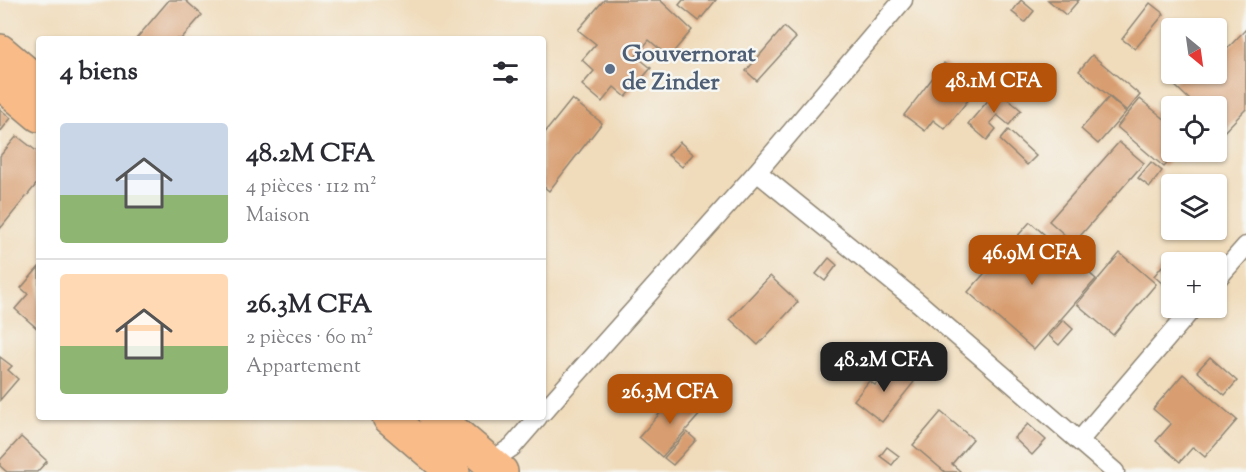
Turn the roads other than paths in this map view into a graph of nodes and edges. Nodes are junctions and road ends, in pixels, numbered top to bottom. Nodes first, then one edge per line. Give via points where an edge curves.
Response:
1 (903, 0) edge
2 (0, 51) edge
3 (36, 81) edge
4 (0, 82) edge
5 (36, 112) edge
6 (757, 172) junction
7 (1246, 246) edge
8 (1227, 268) edge
9 (1184, 318) edge
10 (546, 409) edge
11 (396, 420) edge
12 (439, 420) edge
13 (534, 420) edge
14 (1079, 441) junction
15 (485, 460) edge
16 (1115, 472) edge

1 - 6 street
2 - 3 highway
4 - 5 highway
6 - 10 street
6 - 14 street via 919,303
7 - 8 street
9 - 14 street
11 - 15 highway
12 - 15 highway
13 - 15 street
14 - 16 street

